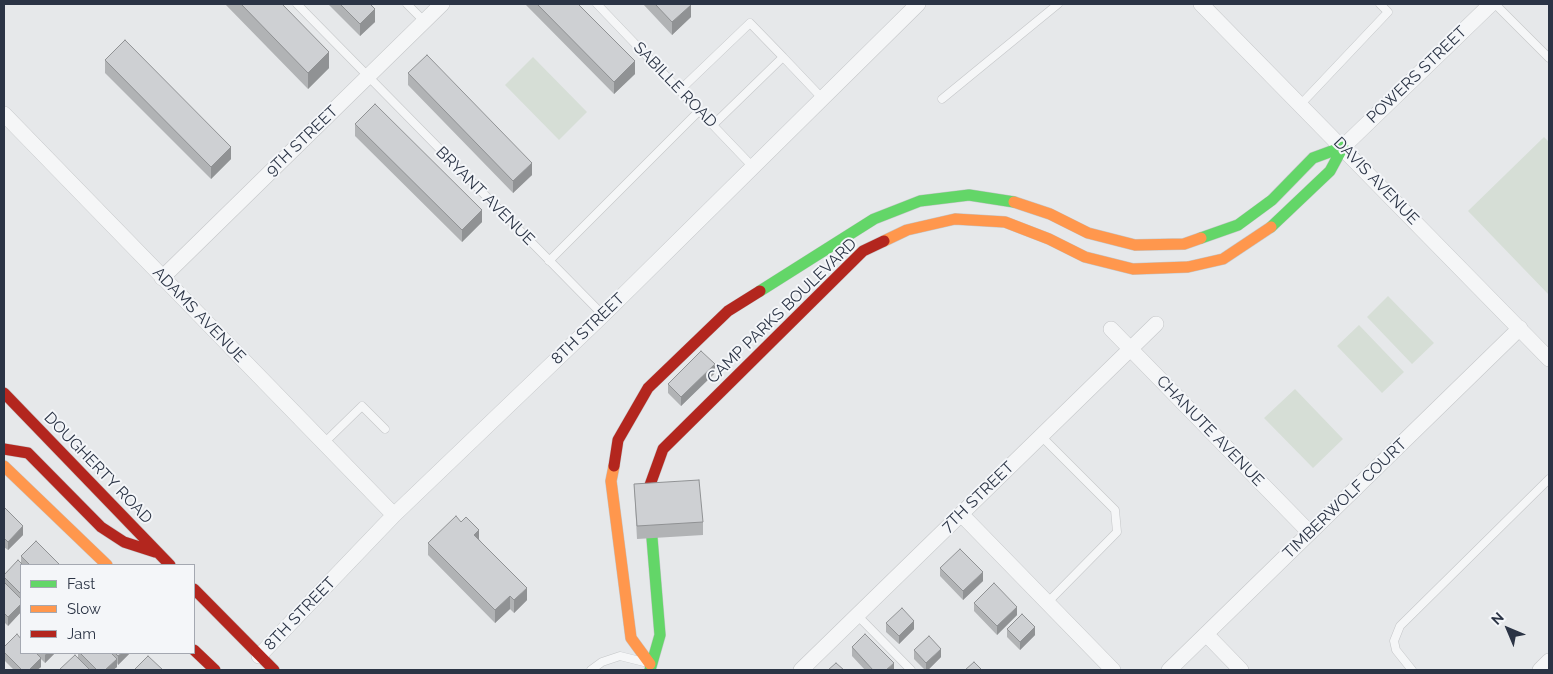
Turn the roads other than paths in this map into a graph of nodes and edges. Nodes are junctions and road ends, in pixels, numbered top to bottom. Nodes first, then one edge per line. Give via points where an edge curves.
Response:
1 (297, 4) edge
2 (407, 4) edge
3 (442, 4) edge
4 (597, 4) edge
5 (918, 4) edge
6 (1058, 4) edge
7 (1201, 4) edge
8 (1380, 4) edge
9 (1491, 4) edge
10 (1496, 4) edge
11 (424, 21) junction
12 (783, 57) junction
13 (1549, 58) edge
14 (368, 76) junction
15 (680, 90) junction
16 (822, 98) junction
17 (942, 98) dead end
18 (1301, 104) junction
19 (699, 111) junction
20 (4, 114) edge
21 (713, 125) junction
22 (1343, 147) junction
23 (752, 166) junction
24 (549, 261) junction
25 (162, 278) junction
26 (602, 315) junction
27 (1156, 324) dead end
28 (1520, 328) junction
29 (1111, 329) dead end
30 (1130, 349) junction
31 (1549, 359) edge
32 (4, 393) edge
33 (385, 429) dead end
34 (1041, 436) junction
35 (324, 443) junction
36 (4, 449) edge
37 (4, 466) edge
38 (1549, 479) edge
39 (650, 496) edge
40 (960, 514) junction
41 (394, 515) junction
42 (1310, 533) junction
43 (652, 538) edge
44 (158, 552) junction
45 (106, 564) edge
46 (169, 564) edge
47 (195, 590) edge
48 (1047, 603) junction
49 (857, 615) junction
50 (1206, 634) junction
51 (195, 651) edge
52 (259, 656) junction
53 (1549, 662) edge
54 (650, 667) edge
55 (215, 670) edge
56 (274, 670) edge
57 (591, 670) edge
58 (800, 670) edge
59 (910, 670) edge
60 (1113, 670) edge
61 (1169, 670) edge
62 (1241, 670) edge
63 (1412, 670) edge
64 (1540, 670) edge

1 - 14 lane, BRYANT AVENUE
2 - 11 lane
3 - 11 street, 9TH STREET
4 - 15 lane, SABILLE ROAD
5 - 16 street, 8TH STREET
6 - 17 lane
7 - 18 street, DAVIS AVENUE
8 - 18 lane via 1388,12
9 - 22 street, POWERS STREET
10 - 13 lane
11 - 14 street, 9TH STREET
12 - 15 lane via 750,23
12 - 16 lane
12 - 21 lane
14 - 24 lane, BRYANT AVENUE
14 - 25 street, 9TH STREET
15 - 19 lane, SABILLE ROAD
16 - 23 street, 8TH STREET
18 - 22 street, DAVIS AVENUE
19 - 21 lane, SABILLE ROAD
19 - 24 lane
20 - 25 street, ADAMS AVENUE
21 - 23 lane, SABILLE ROAD
22 - 28 street, DAVIS AVENUE
22 - 39 street, CAMP PARKS BOULEVARD via 1330,171 1263,234 1224,258 1188,267 1133,269 1085,257 1005,222 955,219 906,230 863,251 664,449 650,485
22 - 54 street, CAMP PARKS BOULEVARD via 1313,158 1272,200 1238,226 1184,244 1135,245 1088,233 1016,202 969,195 920,201 874,219 728,311 648,388 618,440 611,481 631,638
23 - 26 street, 8TH STREET
24 - 26 lane, BRYANT AVENUE
25 - 35 street, ADAMS AVENUE
26 - 41 street, 8TH STREET
27 - 30 street, 7TH STREET
28 - 31 street, DAVIS AVENUE
28 - 42 street, TIMBERWOLF COURT
29 - 30 street, CHANUTE AVENUE
30 - 34 street, 7TH STREET
30 - 42 street, CHANUTE AVENUE
32 - 44 street, DOUGHERTY ROAD
33 - 35 lane via 362,406
34 - 40 street, 7TH STREET
34 - 48 lane via 1115,510 1117,532
35 - 41 street, ADAMS AVENUE
36 - 44 street via 28,453 101,527 124,542
37 - 45 street
38 - 63 lane via 1400,626 1394,641 1396,650
40 - 48 street
40 - 49 street, 7TH STREET
41 - 52 street, 8TH STREET
42 - 50 street, TIMBERWOLF COURT
43 - 54 street via 660,635
44 - 46 street, DOUGHERTY ROAD
47 - 52 street
48 - 60 street
49 - 58 street, 7TH STREET
49 - 59 lane
50 - 61 street, TIMBERWOLF COURT
50 - 62 street
51 - 55 street
52 - 56 street
53 - 64 street
54 - 57 lane via 620,656

